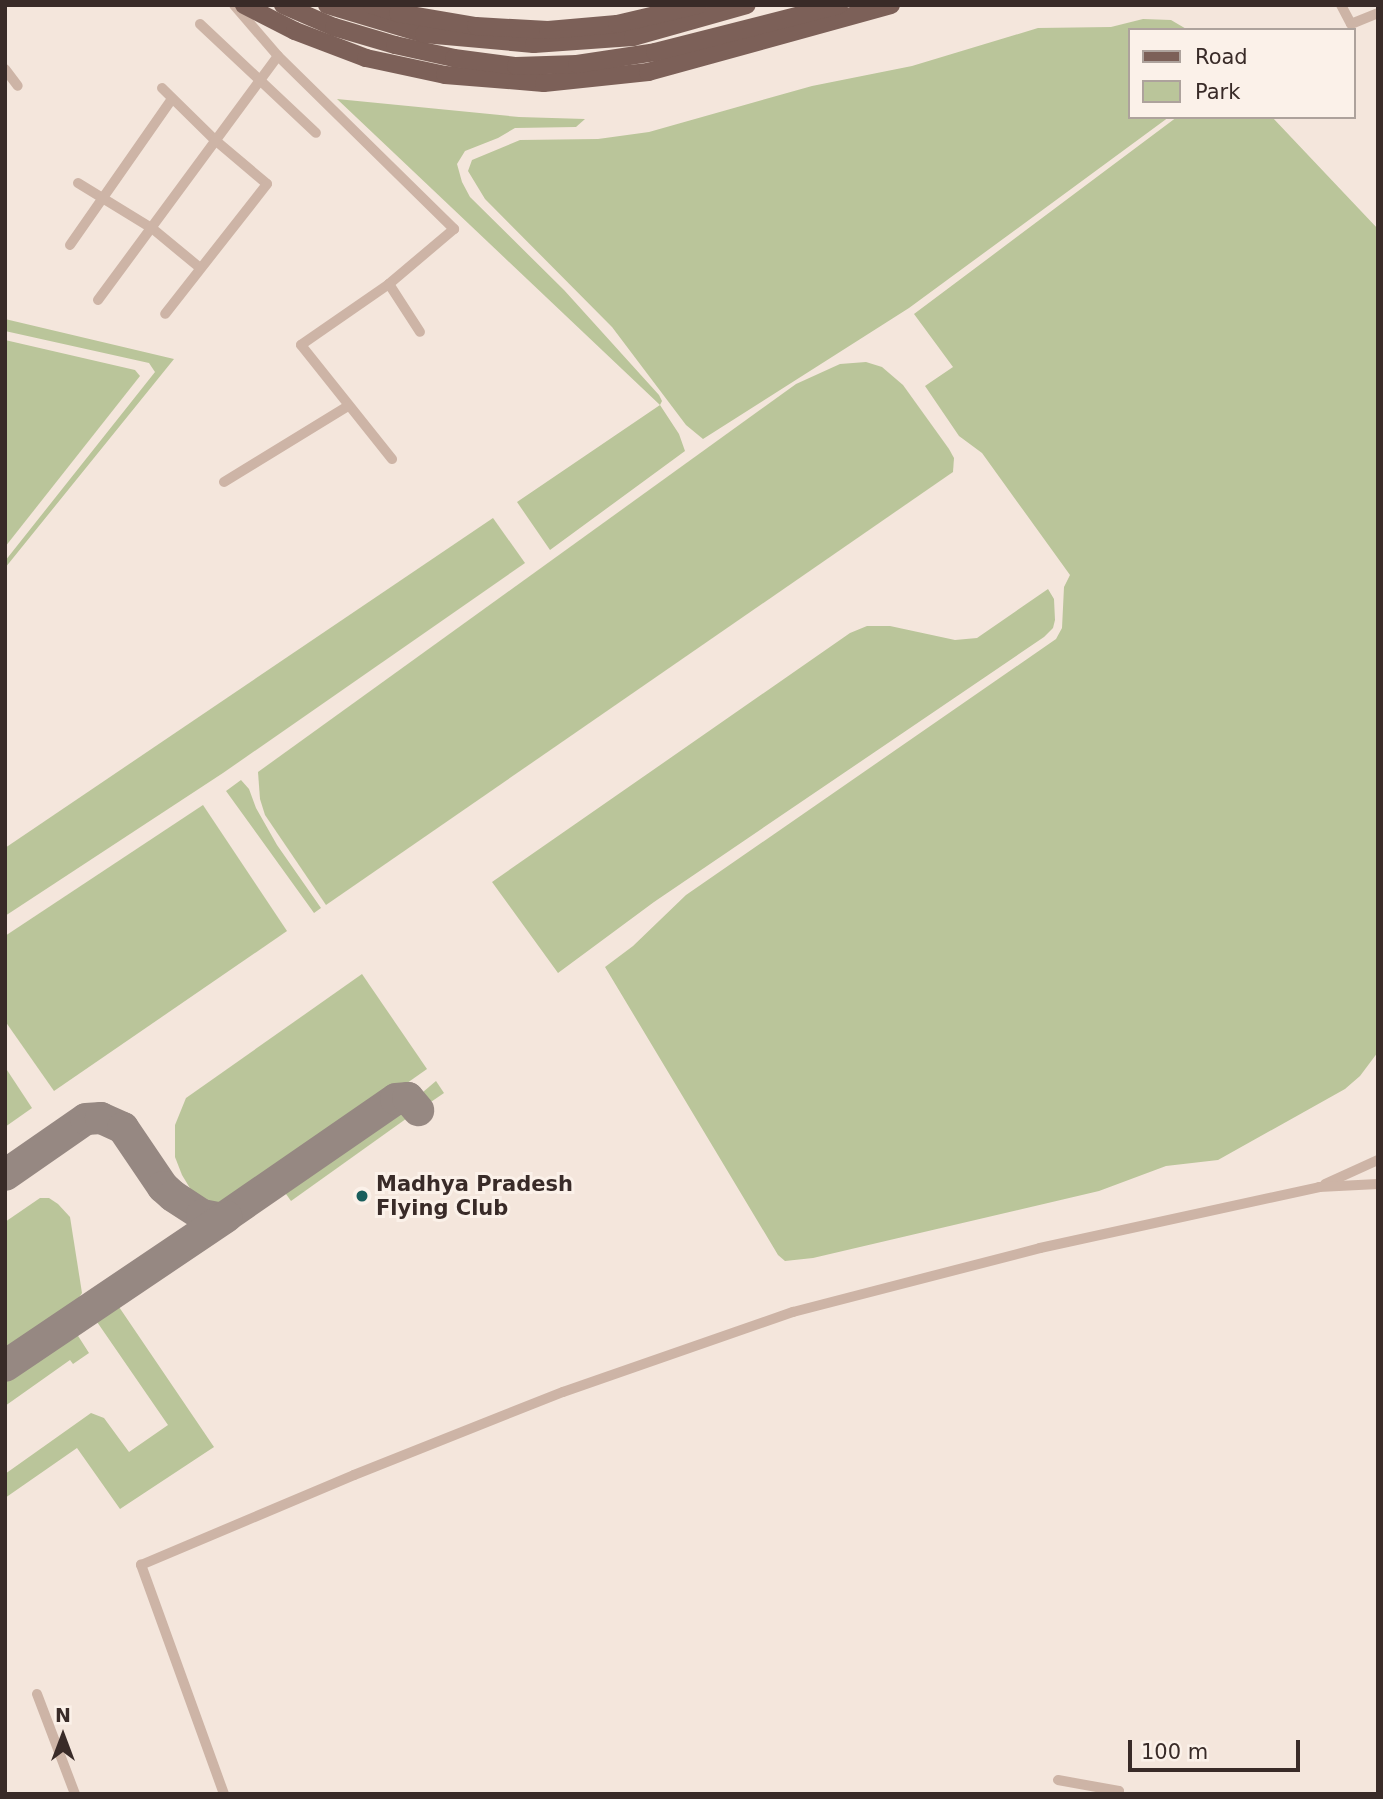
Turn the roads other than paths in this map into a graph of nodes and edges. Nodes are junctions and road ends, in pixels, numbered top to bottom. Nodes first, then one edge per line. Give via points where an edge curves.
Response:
1 (234, 5) edge
2 (244, 5) edge
3 (283, 5) edge
4 (327, 5) edge
5 (372, 5) edge
6 (698, 5) edge
7 (747, 5) edge
8 (839, 5) edge
9 (891, 5) edge
10 (1341, 5) edge
11 (1378, 13) edge
12 (200, 24) dead end
13 (278, 57) junction
14 (5, 69) edge
15 (259, 81) junction
16 (18, 86) dead end
17 (162, 88) dead end
18 (171, 100) junction
19 (316, 133) dead end
20 (215, 139) junction
21 (78, 183) dead end
22 (100, 198) junction
23 (153, 229) junction
24 (69, 245) dead end
25 (199, 267) junction
26 (389, 284) junction
27 (98, 300) dead end
28 (165, 314) dead end
29 (420, 332) dead end
30 (348, 407) junction
31 (392, 459) dead end
32 (224, 482) dead end
33 (1378, 1160) edge
34 (1378, 1184) edge
35 (1319, 1187) junction
36 (37, 1694) dead end
37 (1058, 1780) dead end
38 (75, 1794) edge
39 (224, 1794) edge
40 (1118, 1794) edge

1 - 13 street
2 - 9 main road via 295,31 366,58 445,75 544,83 648,72
3 - 8 main road via 395,46 516,66 577,64 655,52
4 - 7 main road via 424,34 534,44 634,37
5 - 6 main road via 476,26 548,30 617,23
10 - 11 street via 1351,24
12 - 15 street
13 - 15 street
13 - 26 street via 454,229
14 - 16 street
15 - 19 street
15 - 20 street
17 - 18 street
18 - 20 street
18 - 22 street
20 - 23 street
20 - 25 street via 267,184
21 - 22 street
22 - 23 street
22 - 24 street
23 - 25 street
23 - 27 street
25 - 28 street
26 - 29 street
26 - 30 street via 301,345
30 - 31 street
30 - 32 street
33 - 35 street
34 - 35 street
35 - 39 street via 996,1258 793,1312 556,1395 141,1564
36 - 38 street
37 - 40 street

